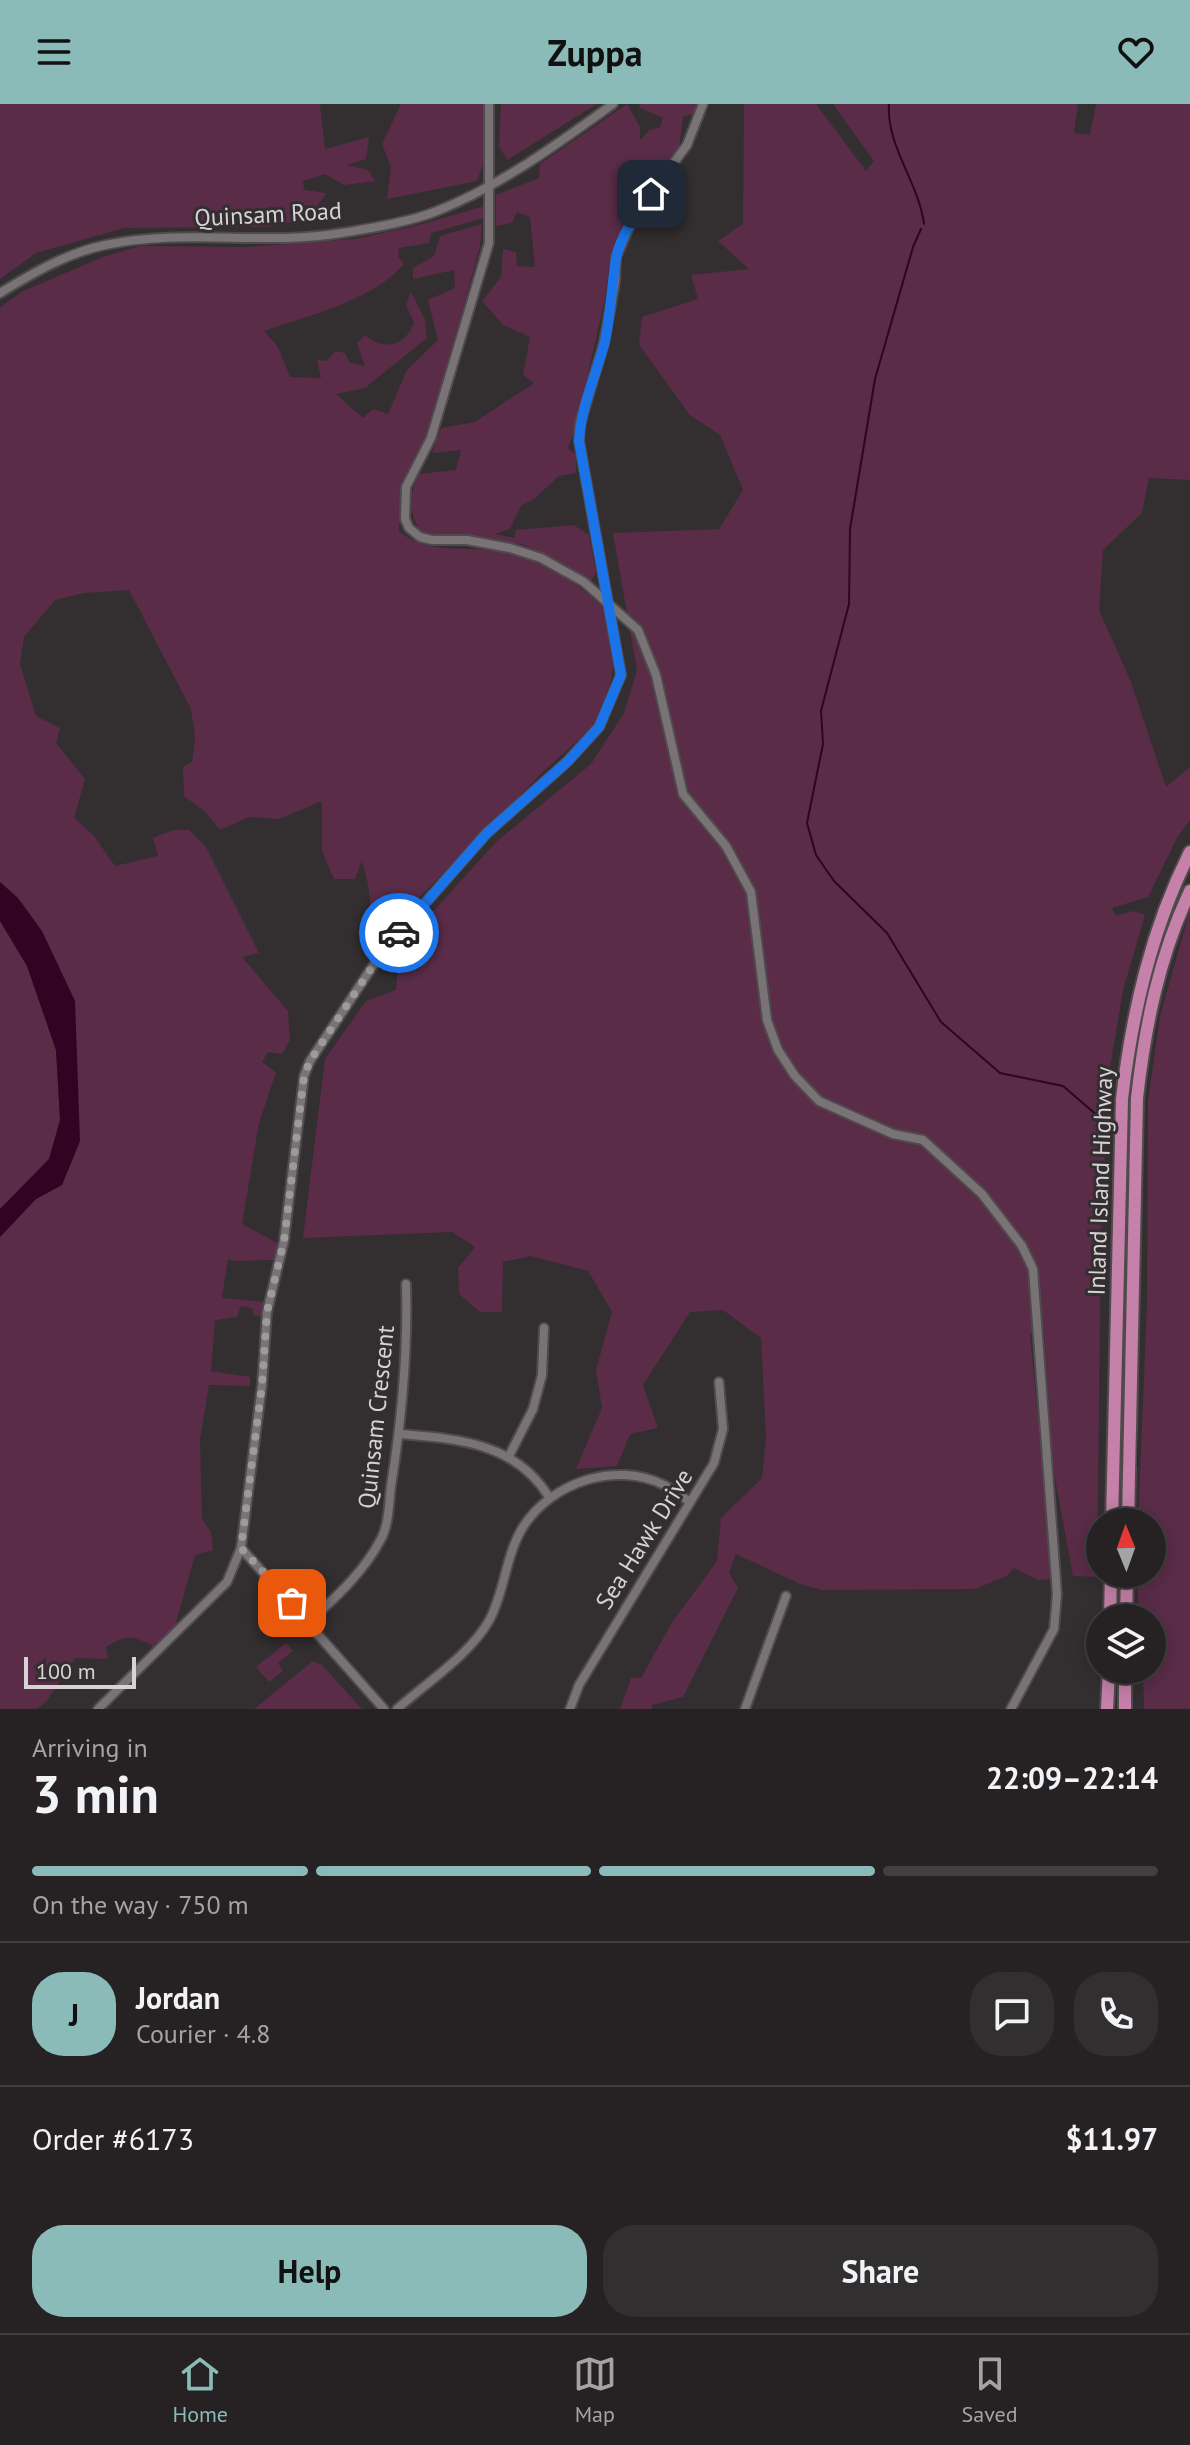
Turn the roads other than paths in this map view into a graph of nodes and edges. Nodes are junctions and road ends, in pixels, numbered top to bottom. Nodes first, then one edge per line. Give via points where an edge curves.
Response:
1 (489, 104) edge
2 (613, 104) edge
3 (703, 104) edge
4 (490, 188) junction
5 (0, 293) edge
6 (607, 602) junction
7 (1190, 852) edge
8 (1190, 891) edge
9 (406, 1284) dead end
10 (544, 1328) dead end
11 (719, 1382) dead end
12 (400, 1434) junction
13 (509, 1456) junction
14 (549, 1497) junction
15 (690, 1502) junction
16 (1112, 1508) edge
17 (1128, 1508) edge
18 (241, 1548) junction
19 (786, 1596) dead end
20 (309, 1622) junction
21 (1108, 1684) edge
22 (1125, 1684) edge
23 (98, 1709) edge
24 (384, 1709) edge
25 (397, 1709) edge
26 (570, 1709) edge
27 (745, 1709) edge
28 (1011, 1709) edge
29 (1107, 1709) edge
30 (1125, 1709) edge

1 - 4 street
2 - 4 street, Quinsam Road
3 - 6 street via 687,145 633,218 616,257 604,343 580,424
4 - 5 street, Quinsam Road via 433,213 341,233 133,239 102,245 36,271
4 - 6 street via 489,243 431,438 406,487 405,519 420,537 496,545 541,558
6 - 18 street via 621,675 599,727 487,833 382,952 304,1076 284,1241 267,1312
6 - 28 street via 638,630 656,675 683,794 726,846 751,892 767,1020 778,1050 819,1101 893,1134 923,1140 982,1194 1033,1269 1057,1594 1054,1629
7 - 16 highway, Inland Island Highway via 1163,914 1129,1040
8 - 17 highway, Inland Island Highway via 1154,991 1137,1098
9 - 12 street, Quinsam Crescent via 408,1348
10 - 13 street via 542,1375 533,1409
11 - 15 street, Sea Hawk Drive via 720,1447
12 - 13 street via 464,1440
12 - 20 street, Quinsam Crescent via 383,1536 367,1564
13 - 14 street
14 - 15 street via 607,1475 663,1484
14 - 25 street via 523,1527 489,1621 470,1645
15 - 26 street, Sea Hawk Drive via 579,1685
18 - 20 street
18 - 23 street via 227,1582
19 - 27 street
20 - 24 street
21 - 29 highway
22 - 30 highway

